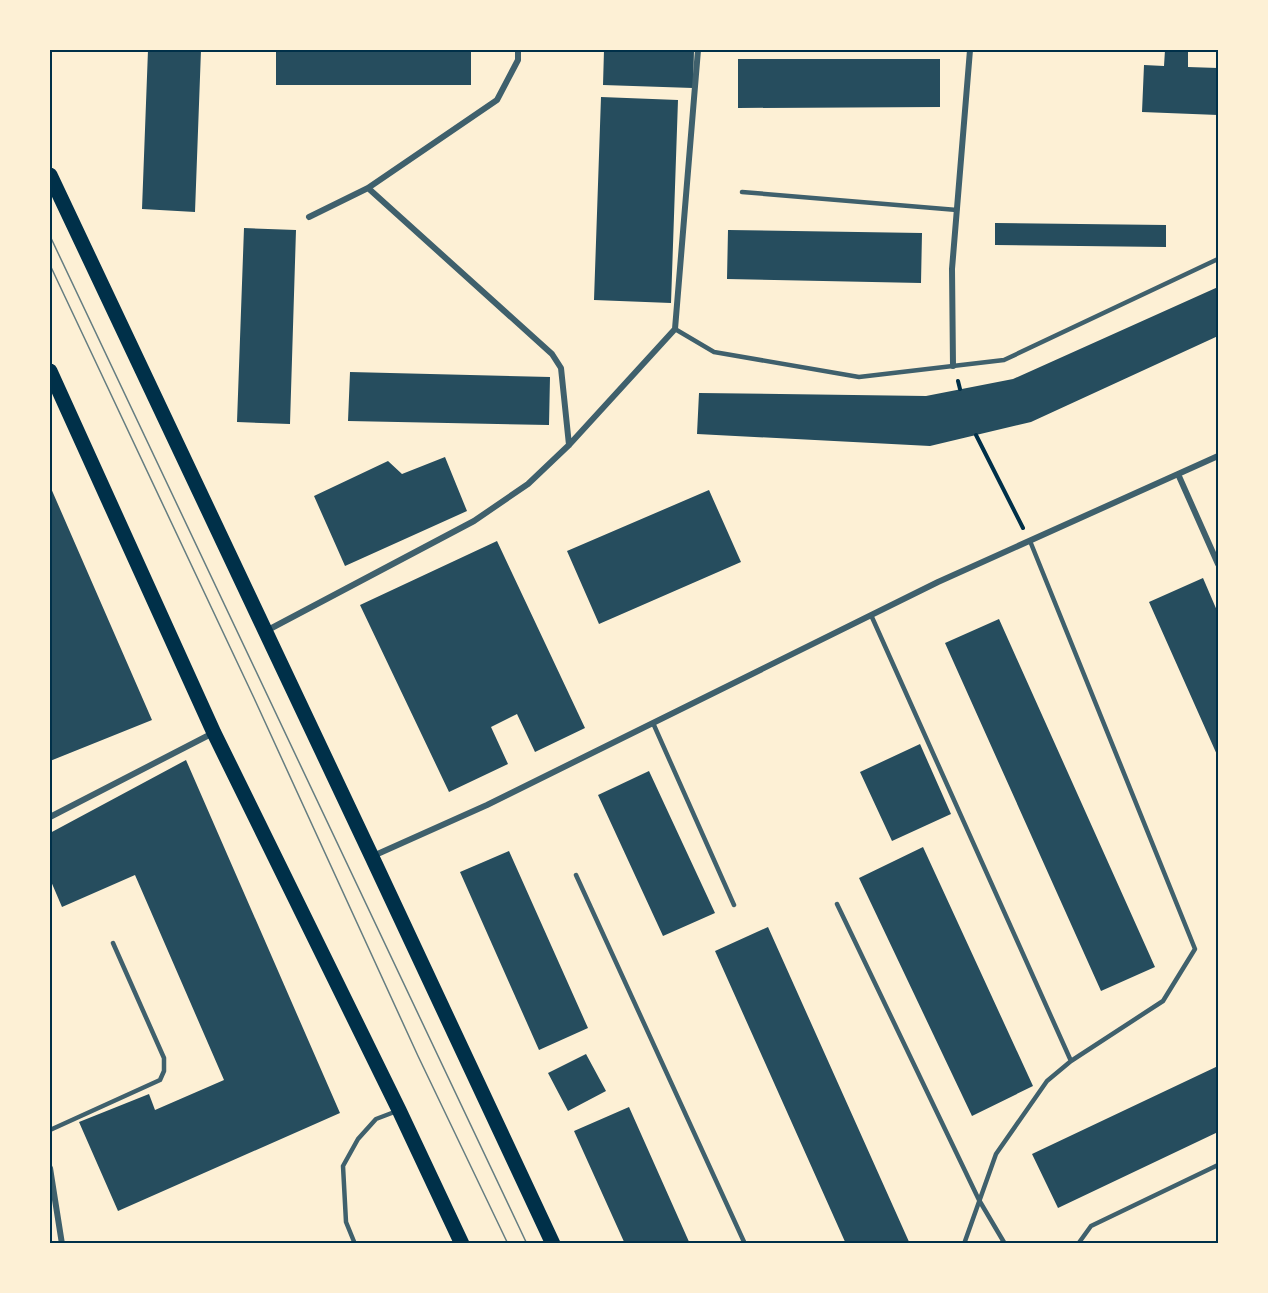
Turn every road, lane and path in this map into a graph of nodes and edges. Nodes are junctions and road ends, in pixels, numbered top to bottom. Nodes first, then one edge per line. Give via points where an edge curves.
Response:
1 (518, 50) edge
2 (698, 50) edge
3 (970, 50) edge
4 (50, 175) edge
5 (368, 188) junction
6 (742, 192) dead end
7 (957, 210) junction
8 (309, 217) dead end
9 (1218, 259) edge
10 (675, 329) junction
11 (953, 366) junction
12 (50, 371) edge
13 (976, 435) dead end
14 (570, 445) junction
15 (1218, 456) edge
16 (1178, 474) junction
17 (1030, 541) junction
18 (1218, 564) edge
19 (871, 615) junction
20 (266, 631) junction
21 (653, 723) junction
22 (214, 733) junction
23 (50, 817) edge
24 (372, 857) junction
25 (576, 875) dead end
26 (837, 904) dead end
27 (734, 905) dead end
28 (113, 943) dead end
29 (1071, 1061) junction
30 (399, 1110) junction
31 (50, 1130) edge
32 (1218, 1165) edge
33 (50, 1168) edge
34 (979, 1200) junction
35 (62, 1244) edge
36 (355, 1244) edge
37 (462, 1244) edge
38 (553, 1244) edge
39 (745, 1244) edge
40 (964, 1244) edge
41 (1005, 1244) edge
42 (1078, 1244) edge

1 - 5 street via 518,60 496,99
2 - 10 street
3 - 7 street
4 - 20 main road
5 - 8 street
5 - 14 street via 552,354 561,368
6 - 7 lane
7 - 11 street via 952,269
9 - 11 lane via 1004,360
10 - 11 lane via 714,352 859,378
10 - 14 street
12 - 22 main road
13 - 17 path
14 - 20 street via 528,484 474,521
15 - 16 street
16 - 17 street
16 - 18 street
17 - 19 street
17 - 29 lane via 1195,949 1163,1001
19 - 21 street
19 - 29 lane
20 - 24 main road
21 - 24 street
21 - 27 lane
22 - 23 street
22 - 30 main road
24 - 38 main road
25 - 39 lane
26 - 34 lane
28 - 31 lane via 164,1058 164,1071 160,1080
29 - 34 lane via 1047,1081 996,1154
30 - 36 lane via 376,1119 358,1139 343,1166 346,1222
30 - 37 main road
32 - 42 lane via 1091,1226
33 - 35 street
34 - 40 lane
34 - 41 lane

